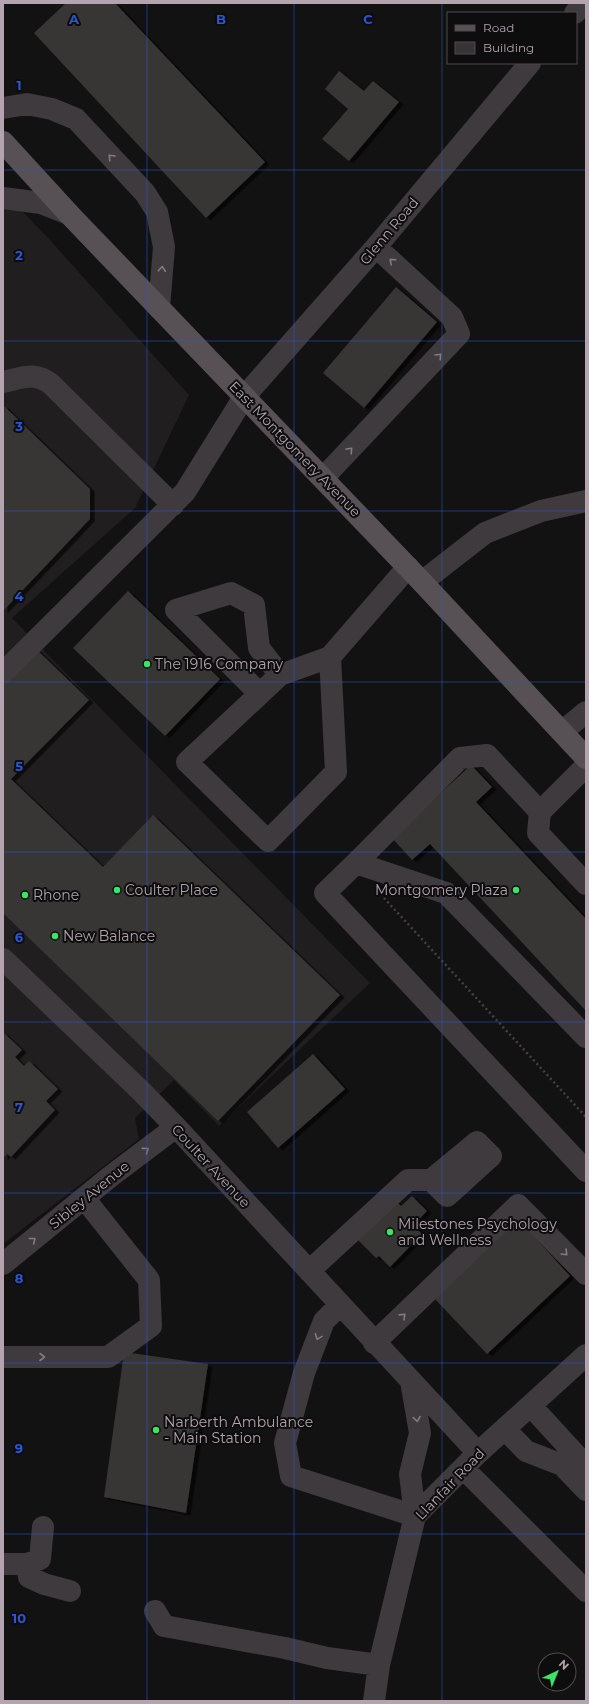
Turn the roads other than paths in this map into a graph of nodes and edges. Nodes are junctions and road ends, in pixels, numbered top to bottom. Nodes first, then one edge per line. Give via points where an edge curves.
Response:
1 (583, 3) edge
2 (576, 12) edge
3 (529, 64) edge
4 (3, 108) edge
5 (3, 142) edge
6 (3, 198) edge
7 (69, 214) junction
8 (376, 247) junction
9 (159, 308) junction
10 (3, 382) edge
11 (244, 397) junction
12 (323, 478) junction
13 (586, 501) edge
14 (173, 505) junction
15 (415, 575) junction
16 (330, 657) junction
17 (3, 673) edge
18 (280, 675) junction
19 (260, 694) junction
20 (586, 712) edge
21 (562, 732) junction
22 (586, 758) edge
23 (586, 766) edge
24 (540, 812) junction
25 (356, 863) junction
26 (586, 884) edge
27 (6, 969) edge
28 (586, 1037) edge
29 (176, 1127) junction
30 (586, 1171) edge
31 (431, 1180) dead end
32 (84, 1198) junction
33 (3, 1264) edge
34 (309, 1271) junction
35 (586, 1274) edge
36 (340, 1305) junction
37 (374, 1343) junction
38 (586, 1354) edge
39 (3, 1357) edge
40 (411, 1381) junction
41 (531, 1406) junction
42 (506, 1429) junction
43 (478, 1453) junction
44 (586, 1466) edge
45 (463, 1468) junction
46 (586, 1490) edge
47 (415, 1516) junction
48 (43, 1528) dead end
49 (3, 1564) edge
50 (27, 1564) junction
51 (70, 1591) dead end
52 (586, 1591) edge
53 (154, 1612) dead end
54 (379, 1665) junction
55 (374, 1701) edge

1 - 2 street
3 - 8 street, Glenn Road
9 -> 4 street via 164,247 157,212 145,193 76,119 52,109 27,104
5 - 7 main road, East Montgomery Avenue
6 - 7 street via 41,203
7 - 9 main road, East Montgomery Avenue
8 - 11 street, Glenn Road
12 -> 8 street via 459,334 452,317
9 - 11 main road, East Montgomery Avenue
10 - 14 street via 32,376 42,377
11 - 12 main road, East Montgomery Avenue
11 - 14 street, Glenn Road via 186,492
12 - 15 main road, East Montgomery Avenue
13 - 15 street via 541,511 486,533
14 - 17 street, Glenn Road
15 - 16 street
15 - 21 main road, East Montgomery Avenue
16 - 18 street
16 - 19 street via 336,772 268,841 186,762
18 - 19 street
18 - 19 street via 259,648 254,605 231,592 176,610
20 - 21 street
21 - 22 main road, East Montgomery Avenue
23 - 24 street
24 - 25 street via 487,755 460,758
24 - 26 street via 538,833
25 - 28 street via 446,893
25 - 30 street via 325,893
27 - 29 street, Coulter Avenue via 141,1091
32 -> 29 street, Sibley Avenue
29 - 34 street, Coulter Avenue
31 - 34 street via 408,1180
33 -> 32 street, Sibley Avenue
39 -> 32 street via 108,1357 151,1326 149,1280
34 - 36 street, Coulter Avenue
37 -> 35 street via 518,1205
36 - 37 street, Coulter Avenue
36 -> 47 street via 324,1321 304,1373 285,1443 291,1476
37 - 40 street, Coulter Avenue
38 - 41 street, Llanfair Road
40 - 43 street, Coulter Avenue
40 -> 47 street via 420,1433 410,1474
41 - 42 street, Llanfair Road
41 - 44 street
42 - 43 street, Llanfair Road
42 - 46 street via 526,1451 562,1465
43 - 45 street, Llanfair Road
45 - 47 street, Llanfair Road
45 - 52 street
47 - 54 street, Llanfair Road
48 - 50 street via 40,1559
49 - 50 street
50 - 51 street via 30,1577
53 - 54 street via 164,1626 327,1658
54 - 55 street, Llanfair Road

